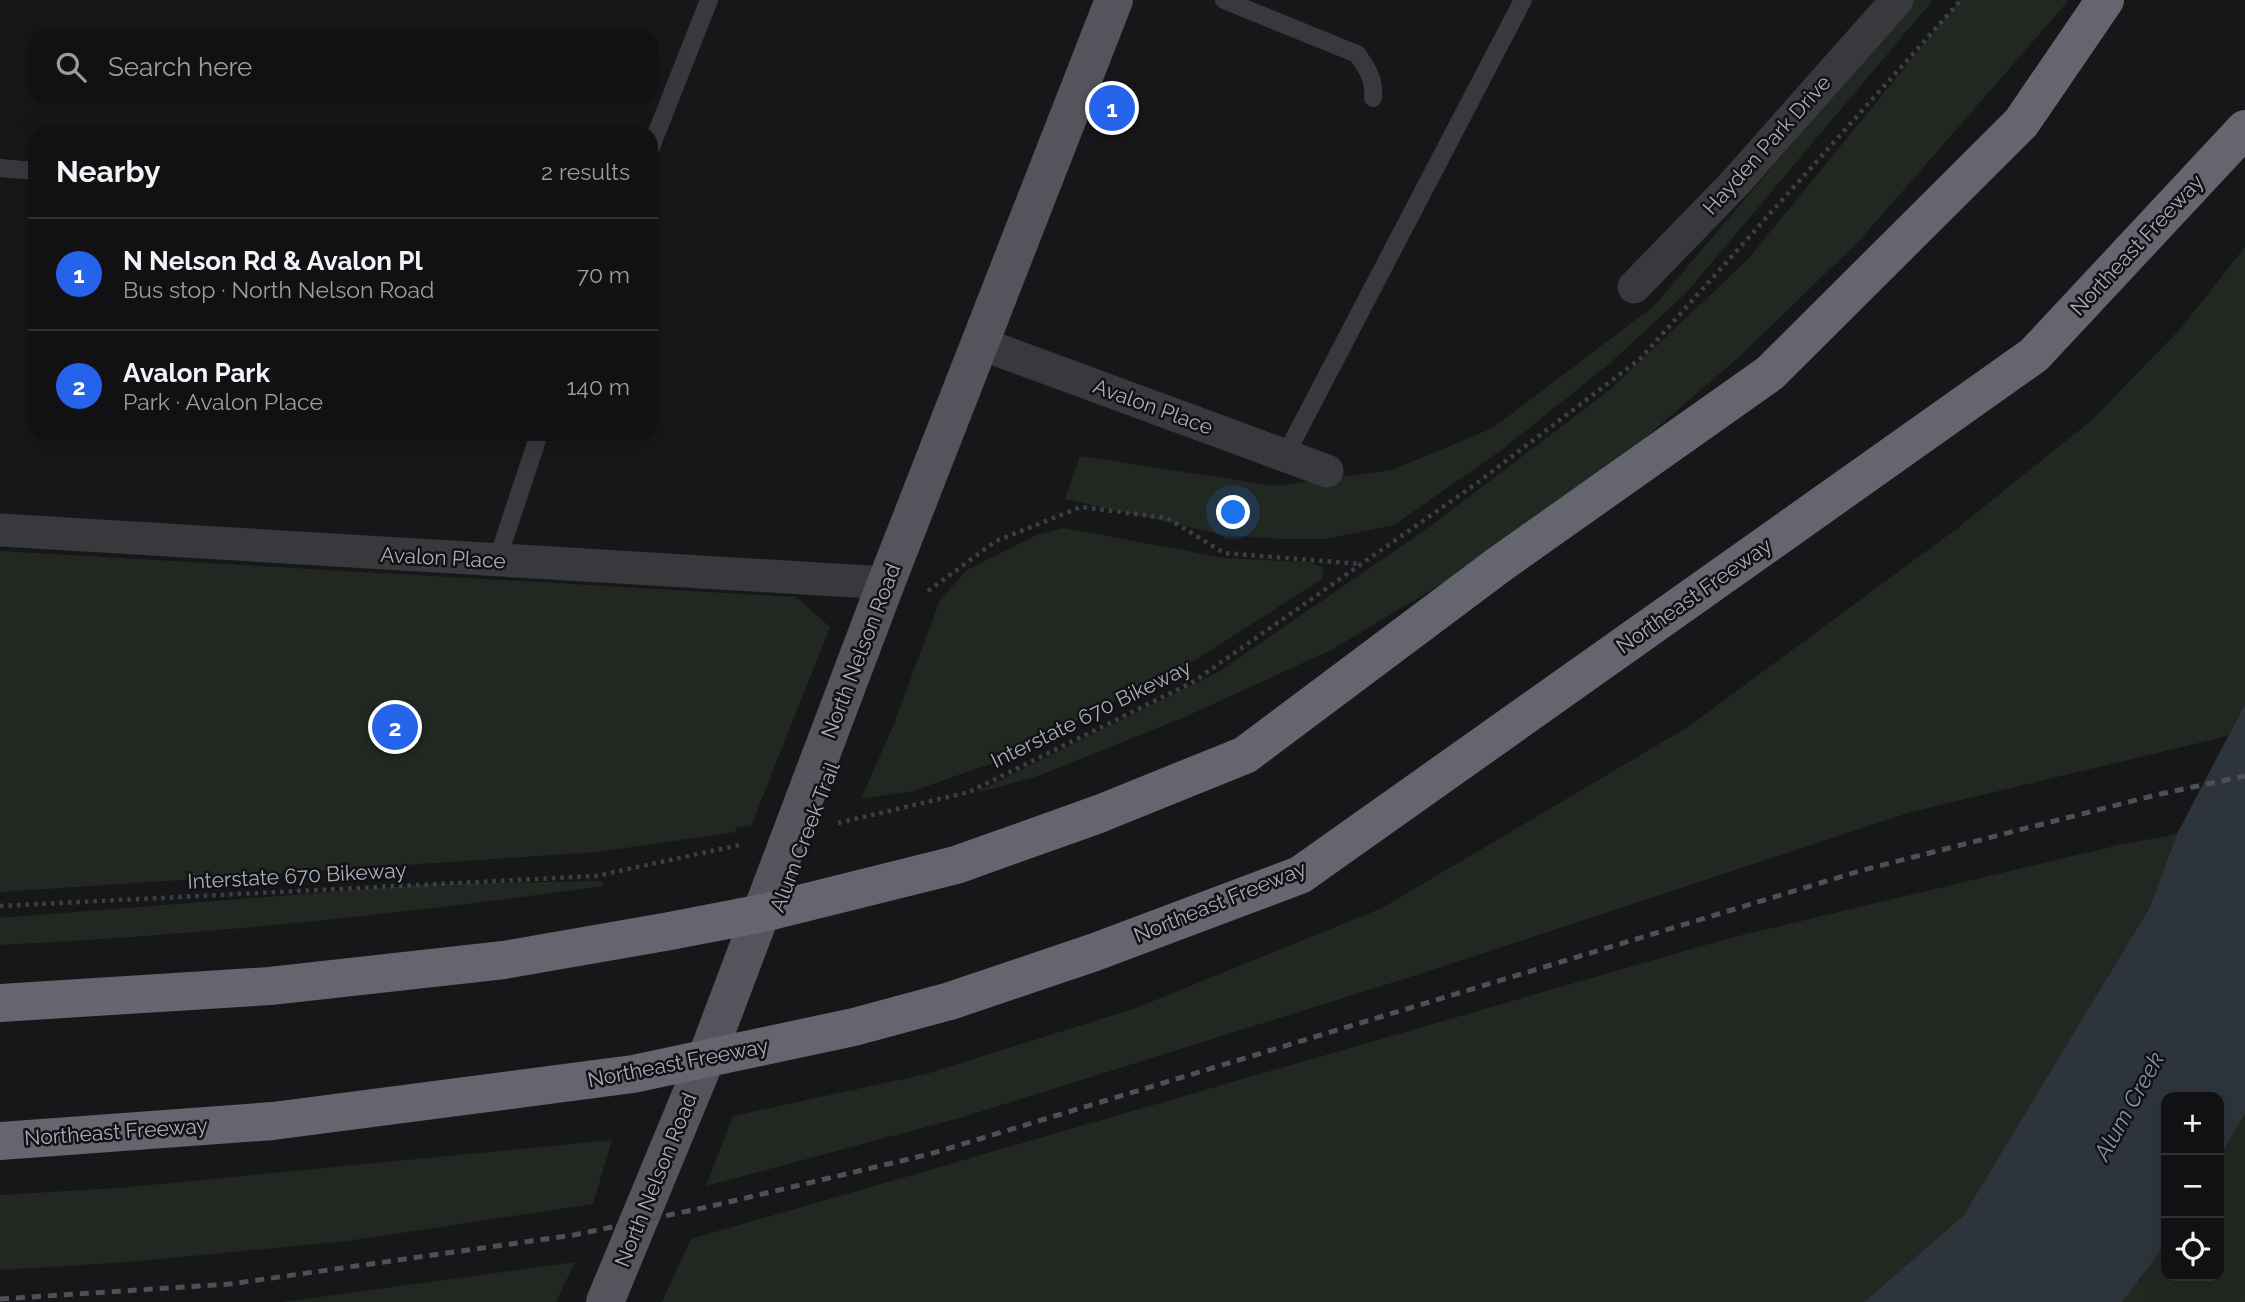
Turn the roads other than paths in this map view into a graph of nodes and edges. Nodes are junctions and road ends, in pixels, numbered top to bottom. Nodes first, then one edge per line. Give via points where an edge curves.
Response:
1 (709, 0) edge
2 (1114, 0) edge
3 (1224, 0) edge
4 (1523, 0) edge
5 (1897, 0) edge
6 (2105, 0) edge
7 (1373, 98) dead end
8 (658, 129) edge
9 (2245, 130) edge
10 (0, 168) edge
11 (28, 170) edge
12 (1634, 287) dead end
13 (979, 343) junction
14 (537, 441) edge
15 (1285, 456) junction
16 (1327, 471) dead end
17 (0, 530) edge
18 (497, 561) junction
19 (902, 591) junction
20 (0, 1003) edge
21 (0, 1141) edge
22 (606, 1302) edge

1 - 8 lane
2 - 13 main road, North Nelson Road
3 - 7 lane via 1357,54 1368,68
4 - 15 lane
5 - 12 street, Hayden Park Drive via 1735,183
6 - 20 highway via 2021,123 1770,373 1500,564 1244,755 956,865 634,938 504,960 270,986
9 - 21 highway, Northeast Freeway via 2034,355 1300,874 950,1001 633,1074 273,1121
10 - 11 lane
13 - 15 street, Avalon Place
13 - 19 main road, North Nelson Road
14 - 18 lane
15 - 16 street, Avalon Place
17 - 18 street, Avalon Place
18 - 19 street, Avalon Place
19 - 22 main road, North Nelson Road

